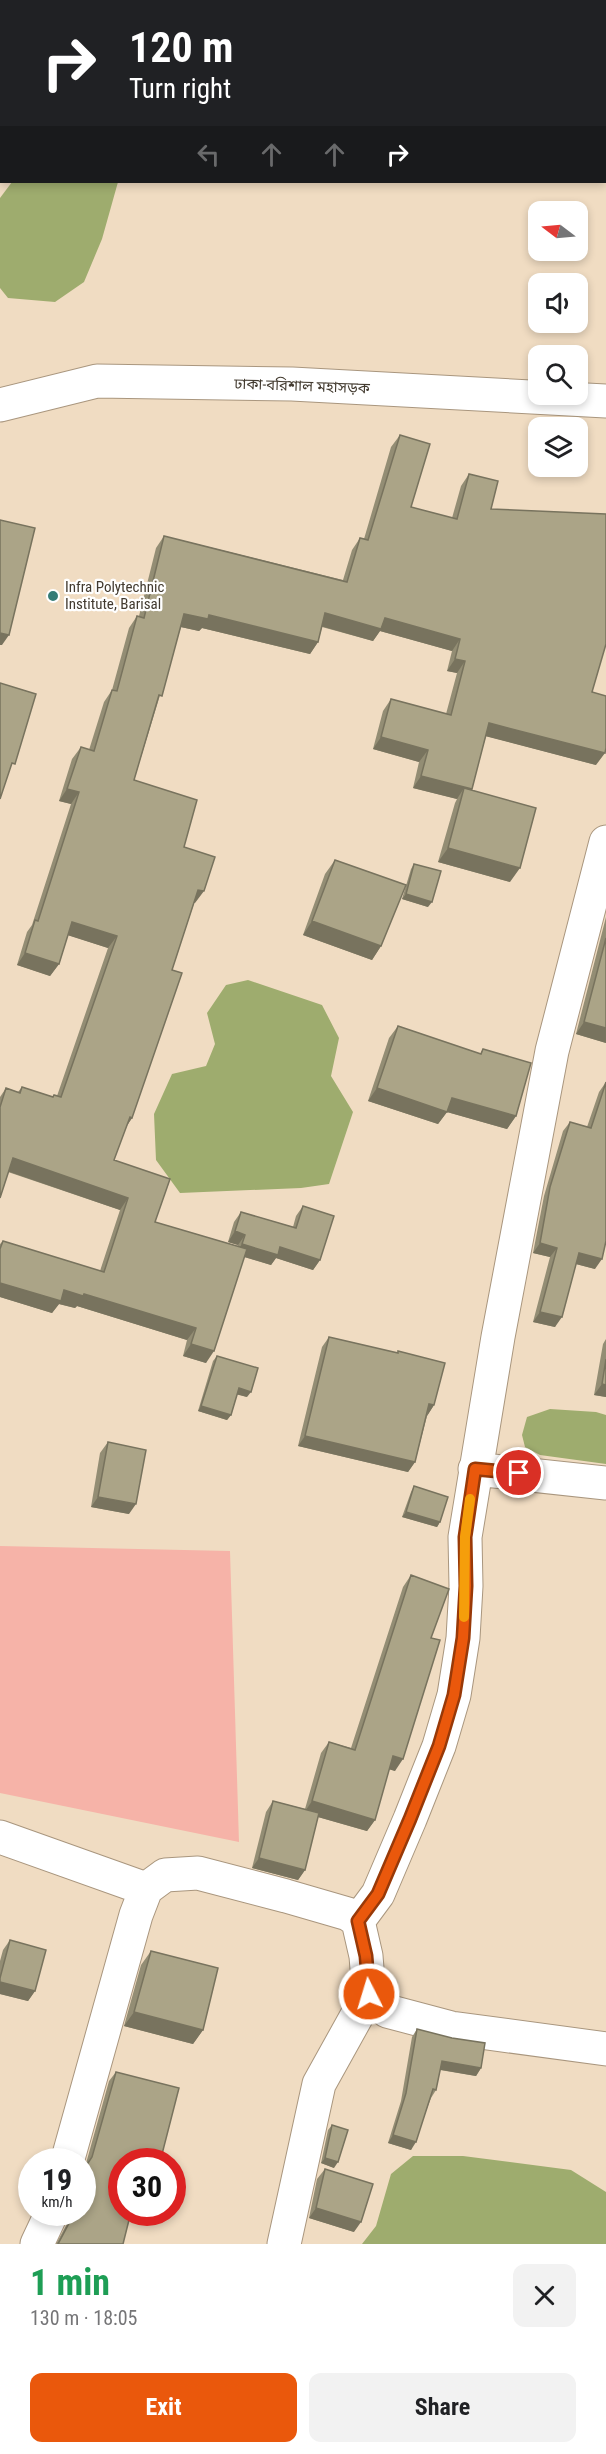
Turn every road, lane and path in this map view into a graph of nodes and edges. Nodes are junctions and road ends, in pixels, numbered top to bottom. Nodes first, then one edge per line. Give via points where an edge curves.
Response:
1 (606, 401) edge
2 (0, 405) edge
3 (606, 842) edge
4 (475, 1469) junction
5 (606, 1483) edge
6 (0, 1837) edge
7 (146, 1889) junction
8 (358, 1921) junction
9 (369, 1994) junction
10 (606, 2049) edge
11 (71, 2148) edge
12 (45, 2226) edge
13 (37, 2244) edge
14 (284, 2244) edge

1 - 2 main road, ঢাকা-বরিশাল মহাসড়ক via 292,384 97,381
3 - 4 main road via 552,1051
4 - 5 main road
4 - 8 main road via 465,1537 463,1638 454,1695 410,1819 378,1894
6 - 7 main road
7 - 8 main road via 165,1875 198,1874 348,1914
7 - 11 main road
8 - 9 main road
9 - 10 main road via 387,2011 451,2028
9 - 14 main road via 319,2084
12 - 13 main road

